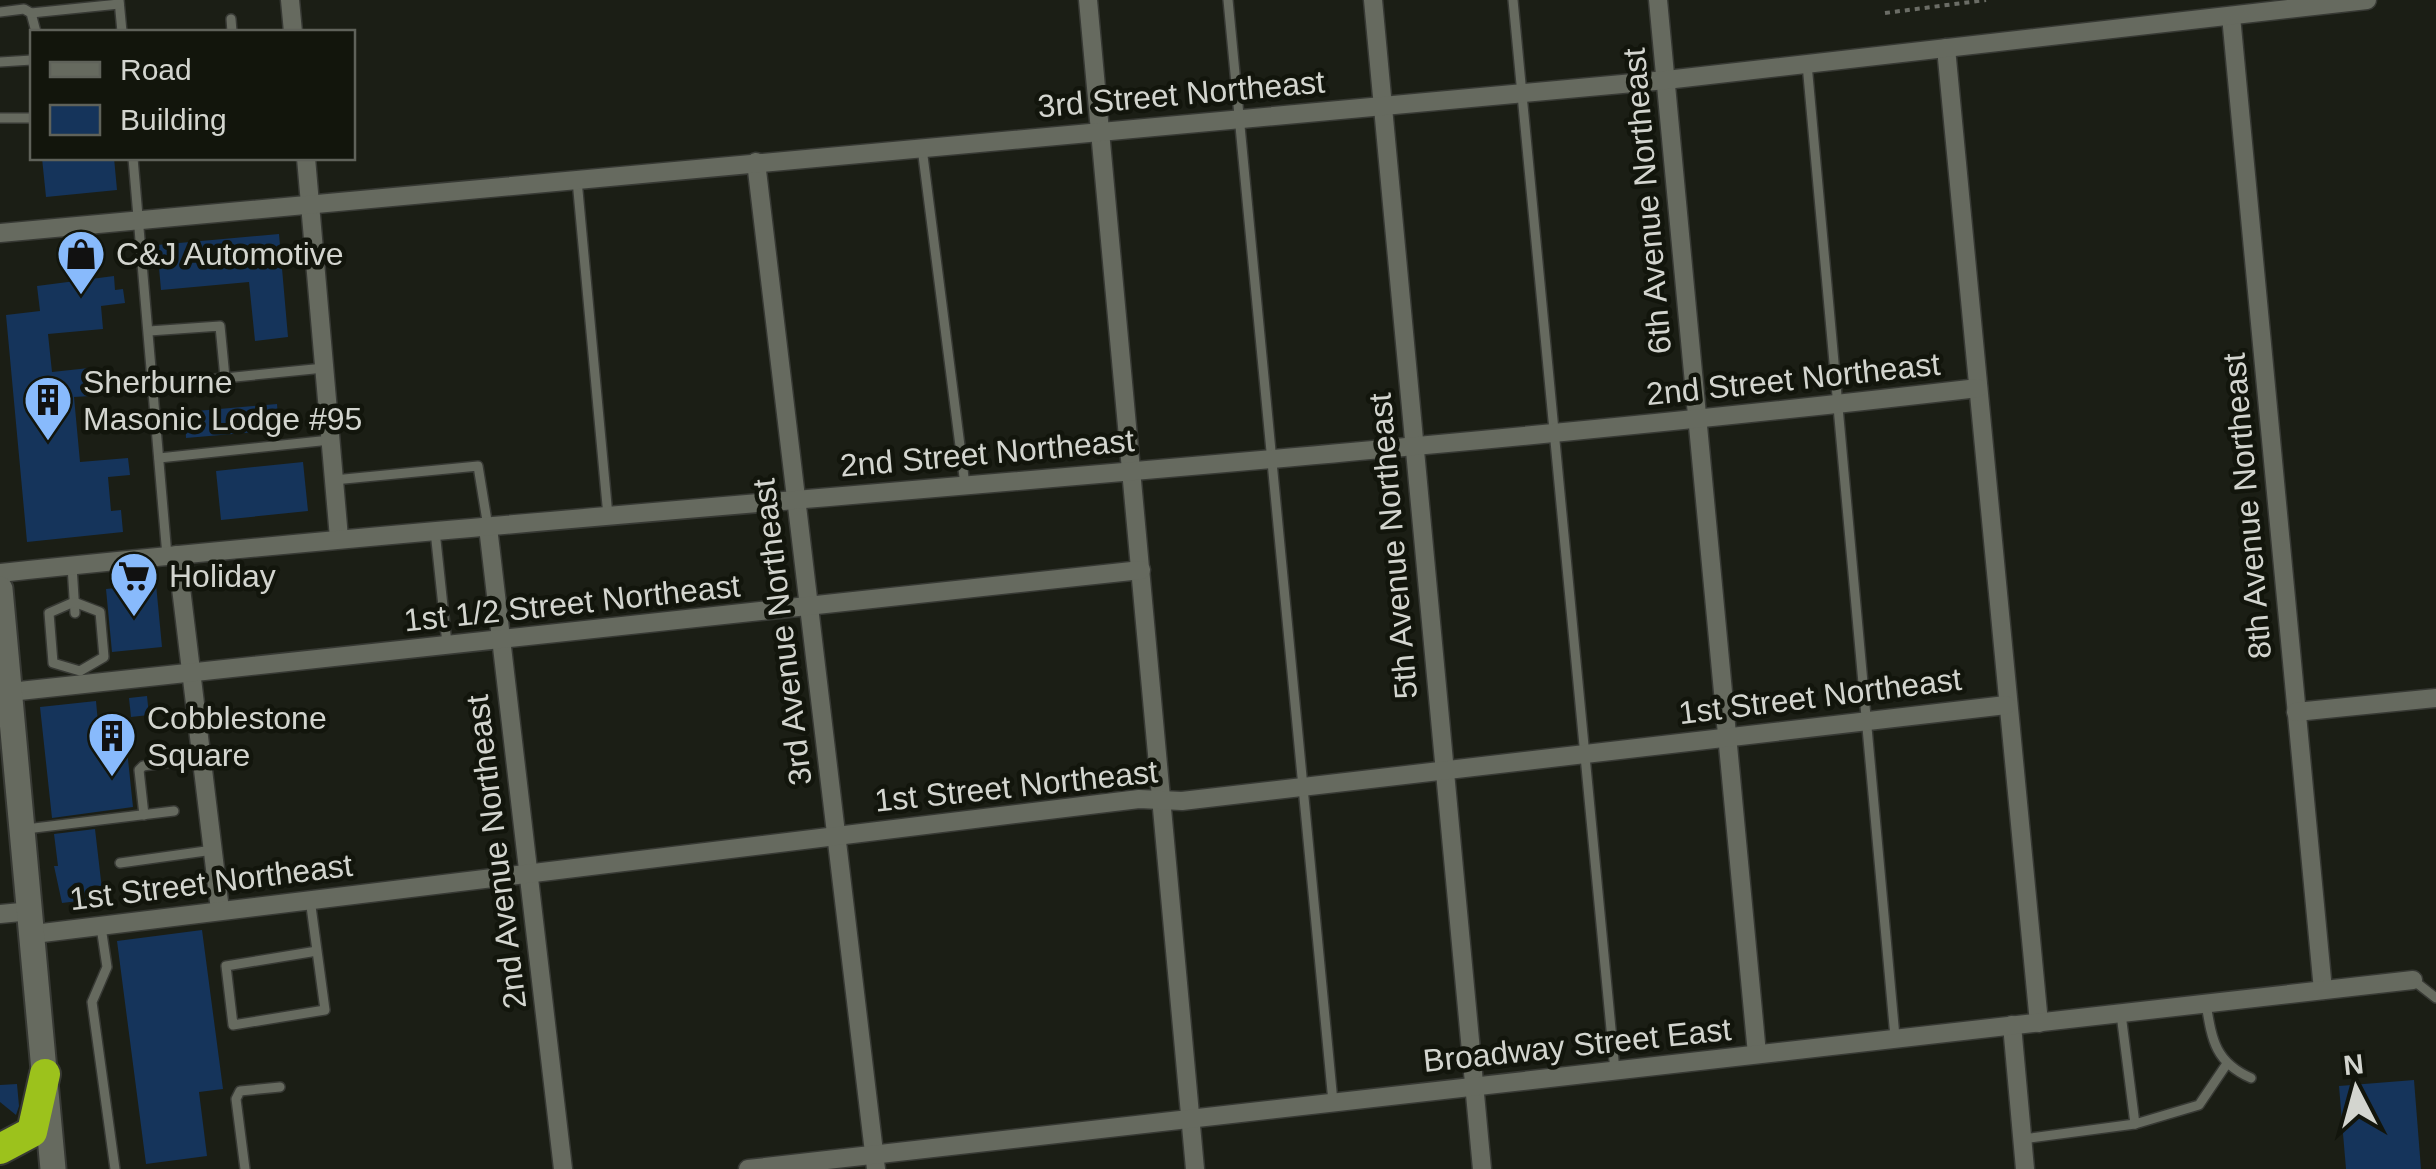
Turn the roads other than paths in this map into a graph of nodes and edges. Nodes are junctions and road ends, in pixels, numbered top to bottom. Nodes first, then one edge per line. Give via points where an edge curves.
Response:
1 (290, 0) edge
2 (1088, 0) edge
3 (1228, 0) edge
4 (1373, 0) edge
5 (1514, 0) edge
6 (1658, 0) edge
7 (2367, 0) edge
8 (119, 2) edge
9 (0, 12) edge
10 (31, 13) junction
11 (2231, 16) junction
12 (232, 19) dead end
13 (35, 30) edge
14 (122, 30) edge
15 (232, 30) edge
16 (294, 30) edge
17 (1946, 48) junction
18 (30, 60) edge
19 (0, 62) edge
20 (1807, 64) junction
21 (1666, 80) junction
22 (1521, 93) junction
23 (1383, 106) junction
24 (0, 118) edge
25 (30, 118) edge
26 (1238, 120) junction
27 (1100, 132) junction
28 (922, 148) junction
29 (133, 160) edge
30 (306, 160) edge
31 (756, 162) junction
32 (576, 179) junction
33 (310, 204) junction
34 (140, 220) junction
35 (0, 233) edge
36 (148, 331) junction
37 (324, 368) junction
38 (225, 378) junction
39 (153, 384) junction
40 (1978, 388) junction
41 (1838, 404) junction
42 (1697, 421) junction
43 (1556, 434) junction
44 (330, 440) junction
45 (1414, 446) junction
46 (159, 458) junction
47 (1273, 459) junction
48 (1130, 471) junction
49 (334, 480) junction
50 (965, 486) junction
51 (796, 500) junction
52 (608, 516) junction
53 (488, 527) junction
54 (436, 531) junction
55 (338, 538) junction
56 (172, 556) junction
57 (72, 566) junction
58 (1140, 570) junction
59 (0, 573) edge
60 (0, 589) edge
61 (75, 607) junction
62 (809, 607) junction
63 (500, 641) junction
64 (447, 647) junction
65 (79, 657) dead end
66 (191, 674) junction
67 (81, 678) junction
68 (2436, 698) edge
69 (2006, 705) junction
70 (7, 709) edge
71 (2296, 712) junction
72 (1868, 720) junction
73 (1727, 738) junction
74 (1586, 754) junction
75 (201, 758) junction
76 (8, 764) edge
77 (1444, 771) junction
78 (1301, 787) junction
79 (1161, 799) junction
80 (174, 811) dead end
81 (144, 815) junction
82 (23, 829) junction
83 (836, 835) junction
84 (212, 850) junction
85 (120, 863) dead end
86 (530, 873) junction
87 (310, 899) junction
88 (220, 910) junction
89 (0, 914) edge
90 (32, 922) junction
91 (100, 925) junction
92 (317, 951) junction
93 (2413, 980) joint
94 (2323, 990) junction
95 (2436, 998) edge
96 (2206, 1004) junction
97 (2121, 1014) junction
98 (2039, 1023) junction
99 (2012, 1026) junction
100 (1895, 1039) junction
101 (1758, 1054) junction
102 (2226, 1064) junction
103 (1616, 1070) junction
104 (45, 1074) junction
105 (2252, 1078) dead end
106 (1474, 1086) junction
107 (280, 1088) dead end
108 (1333, 1102) junction
109 (1190, 1119) junction
110 (2134, 1124) junction
111 (2022, 1140) junction
112 (0, 1149) edge
113 (875, 1162) edge
114 (53, 1169) edge
115 (115, 1169) edge
116 (245, 1169) edge
117 (563, 1169) edge
118 (748, 1169) edge
119 (1195, 1169) edge
120 (1482, 1169) edge
121 (2025, 1169) edge

1 - 16 street
2 - 27 street
3 - 26 lane
4 - 23 street, 5th Avenue Northeast
5 - 22 lane
6 - 21 street, 6th Avenue Northeast
7 - 11 street, 3rd Street Northeast
8 - 10 lane
8 - 14 lane
9 - 10 lane
10 - 13 lane
11 - 17 street, 3rd Street Northeast
11 - 71 street, 8th Avenue Northeast
12 - 15 lane
17 - 20 street, 3rd Street Northeast
17 - 40 street
18 - 19 lane
20 - 21 street, 3rd Street Northeast
20 - 41 lane
21 - 22 street, 3rd Street Northeast
21 - 42 street, 6th Avenue Northeast
22 - 23 street, 3rd Street Northeast
22 - 43 lane
23 - 26 street, 3rd Street Northeast
23 - 45 street, 5th Avenue Northeast
24 - 25 lane
26 - 27 street, 3rd Street Northeast
26 - 47 lane
27 - 28 street, 3rd Street Northeast
27 - 48 street
28 - 31 street, 3rd Street Northeast
28 - 50 lane
29 - 34 lane
30 - 33 street
31 - 32 street, 3rd Street Northeast
31 - 51 street, 3rd Avenue Northeast
32 - 33 street, 3rd Street Northeast
32 - 52 lane
33 - 34 street, 3rd Street Northeast
33 - 37 street
34 - 35 street, 3rd Street Northeast
34 - 36 lane
36 - 38 lane via 220,326
36 - 39 lane
37 - 38 lane
37 - 44 street
38 - 39 lane
39 - 46 lane
40 - 41 street, 2nd Street Northeast
40 - 69 street
41 - 42 street, 2nd Street Northeast
41 - 72 lane
42 - 43 street, 2nd Street Northeast
42 - 73 street, 6th Avenue Northeast
43 - 45 street, 2nd Street Northeast
43 - 74 lane
44 - 46 lane
44 - 49 street
45 - 47 street, 2nd Street Northeast
45 - 77 street, 5th Avenue Northeast
46 - 56 lane
47 - 48 street, 2nd Street Northeast
47 - 78 lane
48 - 50 street, 2nd Street Northeast
48 - 58 street
49 - 53 lane via 478,466
49 - 55 street
50 - 51 street, 2nd Street Northeast
51 - 52 street, 2nd Street Northeast
51 - 62 street, 3rd Avenue Northeast
52 - 53 street, 2nd Street Northeast
53 - 54 street, 2nd Street Northeast
53 - 63 street, 2nd Avenue Northeast
54 - 55 street, 2nd Street Northeast
54 - 64 lane
55 - 56 street, 2nd Street Northeast
56 - 57 street, 2nd Street Northeast
56 - 66 street
57 - 59 street, 2nd Street Northeast
57 - 61 lane
58 - 62 street, 1st 1/2 Street Northeast
58 - 79 street
60 - 70 street
61 - 67 lane via 100,612 104,658
61 - 67 lane via 48,613 53,663
62 - 63 street, 1st 1/2 Street Northeast
62 - 83 street, 3rd Avenue Northeast
63 - 64 street, 1st 1/2 Street Northeast
63 - 86 street, 2nd Avenue Northeast
64 - 66 street, 1st 1/2 Street Northeast
65 - 67 lane
66 - 67 street, 1st 1/2 Street Northeast
66 - 75 street
67 - 70 street, 1st 1/2 Street Northeast
68 - 71 street
69 - 72 street, 1st Street Northeast
69 - 98 street
70 - 76 street
71 - 94 street, 8th Avenue Northeast
72 - 73 street, 1st Street Northeast
72 - 100 lane
73 - 74 street, 1st Street Northeast
73 - 101 street, 6th Avenue Northeast
74 - 77 street, 1st Street Northeast
74 - 103 lane
75 - 81 lane via 143,766
75 - 84 street
76 - 82 street
77 - 78 street, 1st Street Northeast
77 - 106 street, 5th Avenue Northeast
78 - 79 street, 1st Street Northeast
78 - 108 lane
79 - 83 street, 1st Street Northeast
79 - 109 street
80 - 81 lane
81 - 82 lane
82 - 90 street
83 - 86 street, 1st Street Northeast
83 - 113 street, 3rd Avenue Northeast
84 - 85 lane
84 - 88 street
86 - 87 street, 1st Street Northeast
86 - 117 street, 2nd Avenue Northeast
87 - 88 street, 1st Street Northeast
87 - 92 lane
88 - 91 street, 1st Street Northeast
89 - 90 street, 1st Street Northeast
90 - 91 street, 1st Street Northeast
90 - 104 street
91 - 115 lane via 107,967 92,1002
92 - 92 lane via 325,1010 233,1024 226,966
93 - 94 street, Broadway Street East
93 - 95 lane
94 - 96 street, Broadway Street East
96 - 97 street, Broadway Street East
96 - 102 lane via 2214,1046
97 - 98 street, Broadway Street East
97 - 110 lane
98 - 99 street, Broadway Street East
99 - 100 street, Broadway Street East
99 - 111 street
100 - 101 street, Broadway Street East
101 - 103 street, Broadway Street East
102 - 105 lane
102 - 110 lane via 2199,1105
103 - 106 street, Broadway Street East
104 - 112 highway via 32,1132
104 - 114 street
106 - 108 street, Broadway Street East
106 - 120 street, 5th Avenue Northeast
107 - 116 lane via 240,1091 236,1099
108 - 109 street, Broadway Street East
109 - 113 street, Broadway Street East
109 - 119 street
110 - 111 lane
111 - 121 street
113 - 118 street, Broadway Street East

